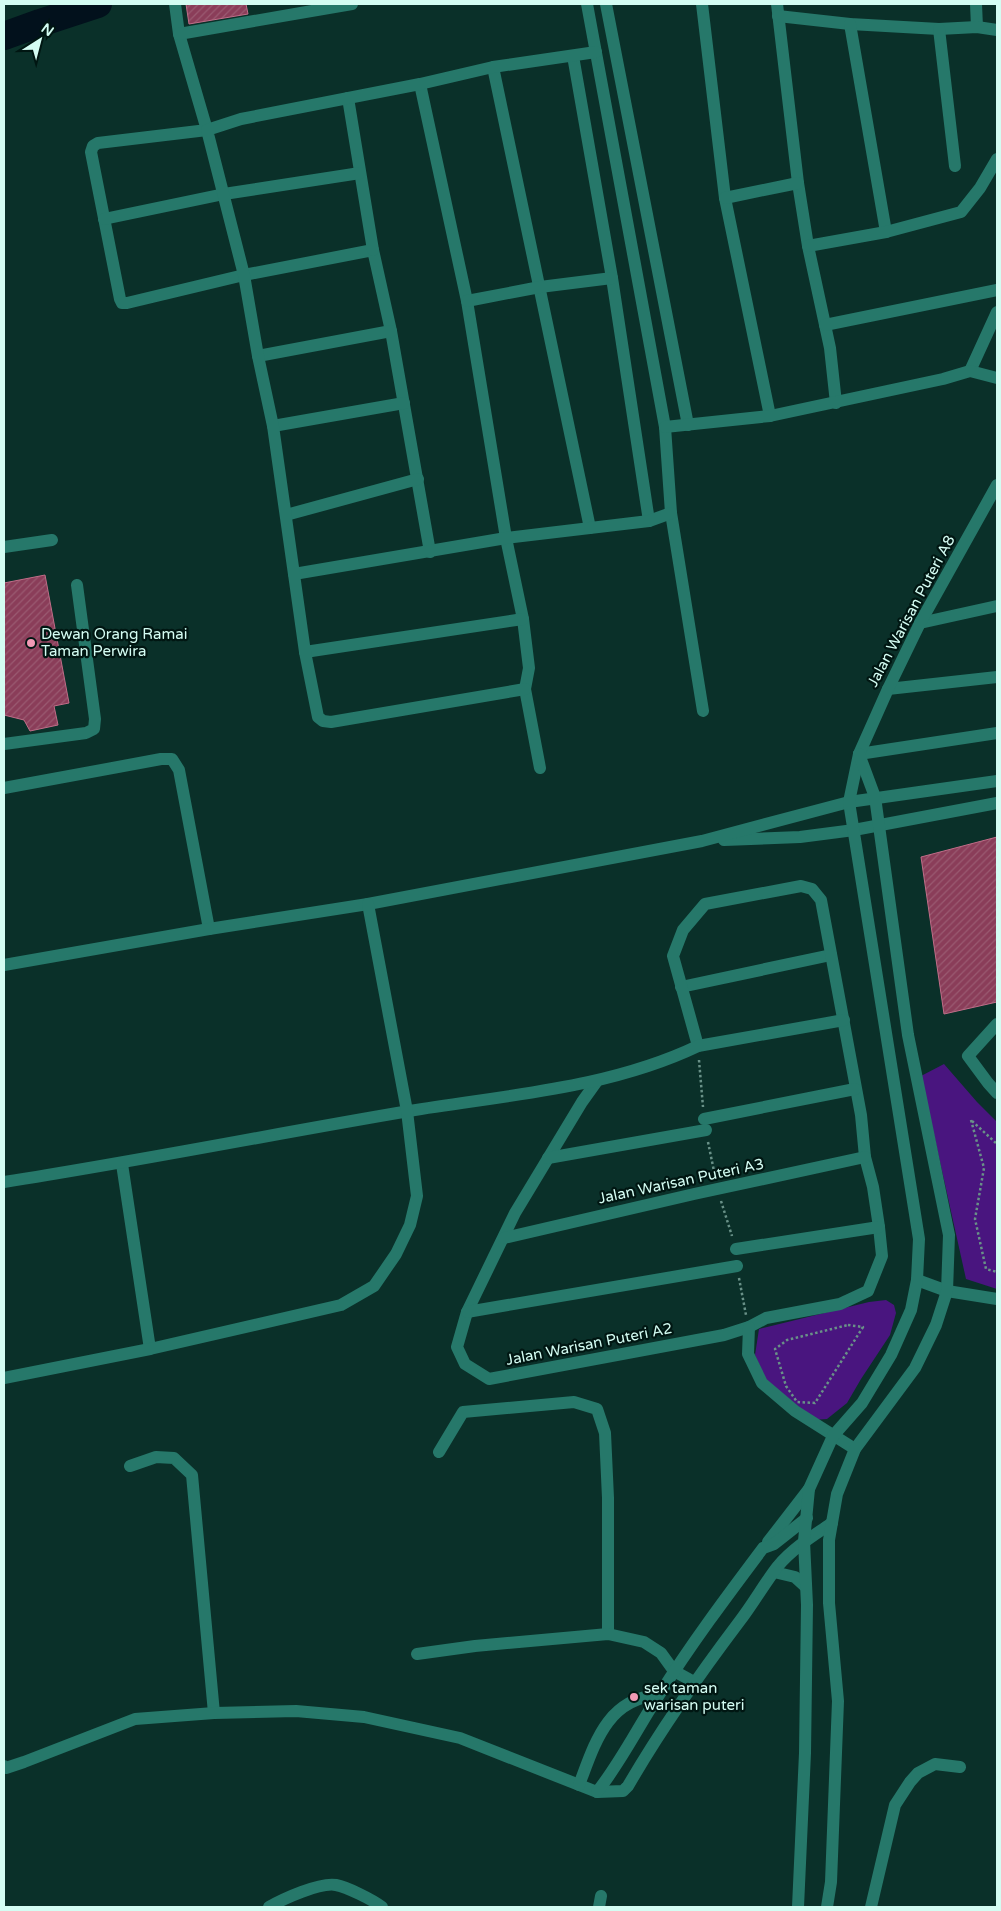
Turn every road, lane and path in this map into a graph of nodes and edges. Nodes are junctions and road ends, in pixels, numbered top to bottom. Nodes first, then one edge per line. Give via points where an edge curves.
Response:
1 (175, 4) edge
2 (352, 4) edge
3 (587, 4) edge
4 (606, 4) edge
5 (702, 4) edge
6 (976, 4) edge
7 (778, 10) edge
8 (850, 24) junction
9 (977, 28) junction
10 (939, 29) junction
11 (997, 30) edge
12 (179, 34) junction
13 (596, 52) junction
14 (573, 56) junction
15 (493, 67) junction
16 (420, 84) junction
17 (348, 98) junction
18 (207, 130) junction
19 (997, 159) edge
20 (955, 166) dead end
21 (360, 173) junction
22 (798, 183) junction
23 (224, 194) junction
24 (725, 198) junction
25 (104, 219) junction
26 (886, 232) junction
27 (808, 246) junction
28 (373, 250) junction
29 (244, 275) junction
30 (612, 278) junction
31 (540, 287) junction
32 (997, 290) edge
33 (467, 301) junction
34 (997, 312) edge
35 (825, 325) junction
36 (391, 330) junction
37 (258, 356) junction
38 (970, 371) junction
39 (997, 378) edge
40 (836, 403) junction
41 (404, 404) junction
42 (770, 416) junction
43 (688, 425) junction
44 (273, 426) junction
45 (665, 427) junction
46 (418, 479) junction
47 (997, 485) edge
48 (671, 513) junction
49 (286, 515) junction
50 (649, 521) junction
51 (590, 528) junction
52 (506, 538) junction
53 (52, 540) dead end
54 (4, 547) edge
55 (430, 552) junction
56 (294, 574) junction
57 (77, 585) dead end
58 (997, 606) edge
59 (523, 619) junction
60 (920, 623) junction
61 (305, 652) junction
62 (997, 677) edge
63 (525, 689) junction
64 (888, 689) junction
65 (703, 711) dead end
66 (997, 733) edge
67 (4, 744) edge
68 (859, 754) junction
69 (540, 768) dead end
70 (997, 781) edge
71 (4, 788) edge
72 (875, 797) junction
73 (849, 802) junction
74 (997, 803) edge
75 (879, 825) junction
76 (854, 830) junction
77 (702, 841) junction
78 (368, 904) junction
79 (209, 929) junction
80 (831, 955) junction
81 (4, 965) edge
82 (681, 987) junction
83 (844, 1020) junction
84 (997, 1024) edge
85 (698, 1046) junction
86 (597, 1081) junction
87 (855, 1089) junction
88 (997, 1093) edge
89 (407, 1111) junction
90 (997, 1144) edge
91 (865, 1157) junction
92 (548, 1158) junction
93 (122, 1164) junction
94 (4, 1182) edge
95 (718, 1189) junction
96 (879, 1227) junction
97 (504, 1238) junction
98 (736, 1250) joint
99 (737, 1266) joint
100 (997, 1272) edge
101 (917, 1280) junction
102 (948, 1291) junction
103 (997, 1299) edge
104 (467, 1312) junction
105 (748, 1327) junction
106 (787, 1340) joint
107 (150, 1349) junction
108 (4, 1378) edge
109 (833, 1436) junction
110 (855, 1449) junction
111 (439, 1452) dead end
112 (130, 1466) dead end
113 (809, 1489) junction
114 (806, 1518) junction
115 (832, 1523) junction
116 (804, 1541) junction
117 (763, 1548) junction
118 (774, 1572) junction
119 (806, 1587) junction
120 (608, 1634) junction
121 (417, 1654) dead end
122 (674, 1671) junction
123 (694, 1682) junction
124 (658, 1695) junction
125 (214, 1713) junction
126 (4, 1766) edge
127 (960, 1767) dead end
128 (580, 1785) junction
129 (597, 1792) junction
130 (269, 1907) edge
131 (382, 1907) edge
132 (798, 1907) edge
133 (827, 1907) edge
134 (871, 1907) edge

1 - 12 street
2 - 12 street
3 - 13 street
4 - 43 street
5 - 24 street
6 - 9 street
7 - 8 street
7 - 22 street
8 - 10 street
8 - 26 street
9 - 10 street
9 - 11 street
10 - 20 street
12 - 18 street
13 - 14 street
13 - 45 street
14 - 15 street
14 - 30 street
15 - 16 street
15 - 31 street
16 - 17 street
16 - 33 street
17 - 18 street via 240,119
17 - 21 street
18 - 23 street
18 - 25 street via 93,146 91,152
19 - 26 street via 961,212
21 - 23 street
21 - 28 street
22 - 24 street
22 - 27 street
23 - 25 street
23 - 29 street
24 - 42 street
25 - 29 street via 122,303
26 - 27 street
27 - 35 street
28 - 29 street
28 - 36 street
29 - 37 street
30 - 31 street
30 - 50 street
31 - 33 street
31 - 51 street
32 - 35 street
33 - 52 street
34 - 38 street
35 - 40 street
36 - 37 street
36 - 41 street
37 - 44 street
38 - 39 street
38 - 40 street
40 - 42 street
41 - 44 street
41 - 46 street
42 - 43 street
43 - 45 street
44 - 49 street
45 - 48 street
46 - 49 street
46 - 55 street
47 - 60 street, Jalan Warisan Puteri A8
48 - 50 street
48 - 65 street
49 - 56 street
50 - 51 street
51 - 52 street
52 - 55 street
52 - 59 street
53 - 54 street
55 - 56 street
56 - 61 street
57 - 67 street via 94,729 86,733
58 - 60 street
59 - 61 street
59 - 63 street via 529,668
60 - 64 street, Jalan Warisan Puteri A8
61 - 63 street via 318,717 323,721
62 - 64 street
63 - 69 street
64 - 68 street, Jalan Warisan Puteri A8
66 - 68 street
68 - 72 street
68 - 73 street, Jalan Warisan Puteri A8
70 - 72 street
71 - 79 street via 172,759 179,770
72 - 73 street
72 - 75 street
73 - 76 street
73 - 77 street
74 - 75 street
75 - 76 street
75 - 102 street via 908,1035 949,1234
76 - 77 street via 800,837
76 - 101 street via 919,1239
77 - 78 street
78 - 79 street
78 - 89 street
79 - 81 street
80 - 82 street
80 - 82 street, Jalan Warisan Puteri A2 via 821,900 812,889 801,886 705,904 683,930 673,956
80 - 83 street, Jalan Warisan Puteri A2
82 - 85 street, Jalan Warisan Puteri A2
83 - 85 street
83 - 87 street, Jalan Warisan Puteri A2
84 - 88 street via 968,1056
85 - 86 street
86 - 89 street
86 - 92 street
87 - 91 street, Jalan Warisan Puteri A2
87 - 92 street
89 - 93 street
89 - 107 street via 417,1196 410,1225 396,1254 374,1286 342,1305
90 - 100 path via 971,1120 984,1168 975,1219 986,1269
91 - 95 street, Jalan Warisan Puteri A3
91 - 96 street, Jalan Warisan Puteri A2
92 - 97 street
93 - 94 street
93 - 107 street
95 - 97 street, Jalan Warisan Puteri A3
95 - 98 path
96 - 98 street
96 - 105 street, Jalan Warisan Puteri A2 via 882,1256 868,1291 840,1304 766,1318
97 - 104 street
99 - 104 street
99 - 105 path
101 - 102 street
101 - 109 street via 911,1310 891,1355 862,1403
102 - 103 street
102 - 110 street via 915,1368
104 - 105 street, Jalan Warisan Puteri A2 via 457,1347 465,1364 489,1379 724,1335
105 - 109 street via 748,1354 762,1383 795,1411
106 - 106 path via 848,1325 863,1327 815,1403 797,1402 786,1386 775,1349
107 - 108 street
109 - 110 street
109 - 113 street
110 - 115 street via 837,1494
111 - 120 street via 463,1412 574,1402 597,1409 606,1433
112 - 125 street via 156,1457 174,1458 192,1475
113 - 114 street
113 - 117 street
114 - 116 street
114 - 117 street via 774,1544
115 - 116 street
115 - 133 street via 829,1540 830,1603 838,1701 831,1882
116 - 118 street
116 - 119 street
117 - 122 street
118 - 119 street via 795,1577
118 - 123 street
119 - 132 street via 805,1754
120 - 121 street
120 - 122 street via 644,1642 661,1653
122 - 123 street
122 - 124 street
123 - 129 street via 628,1786 623,1791
124 - 128 street via 644,1696 620,1707 603,1727
124 - 129 street
125 - 126 street via 135,1719 24,1762
125 - 128 street via 296,1711 364,1717 460,1738
127 - 134 street via 935,1764 918,1773 910,1782 895,1806
128 - 129 street
130 - 131 street via 312,1888 335,1884

